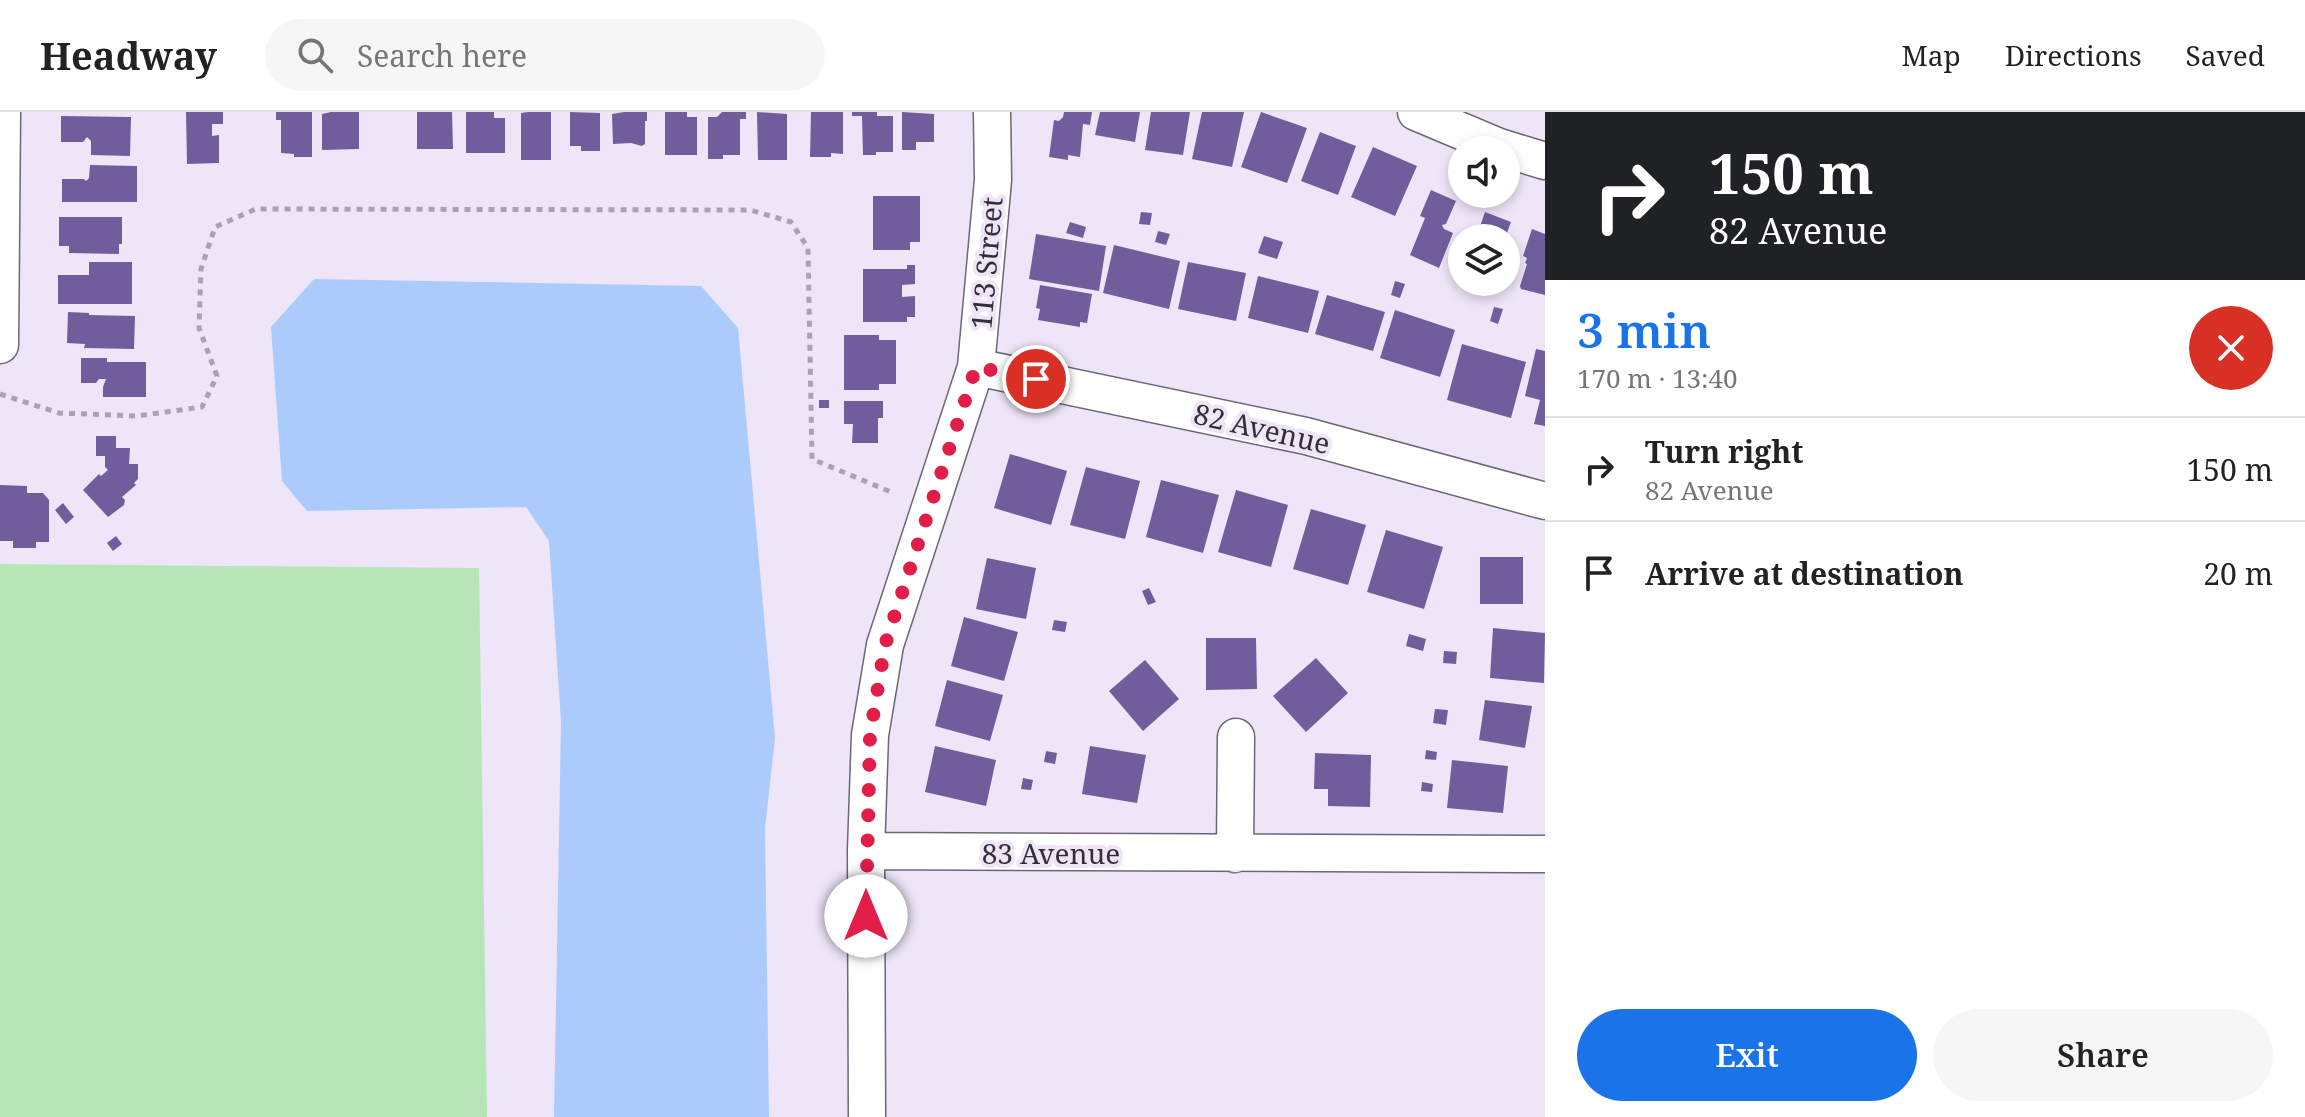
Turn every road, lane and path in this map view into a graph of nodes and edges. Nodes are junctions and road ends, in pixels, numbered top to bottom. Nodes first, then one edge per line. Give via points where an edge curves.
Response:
1 (2, 112) edge
2 (992, 112) edge
3 (1416, 112) edge
4 (1545, 161) edge
5 (0, 345) edge
6 (976, 367) junction
7 (0, 394) edge
8 (891, 492) dead end
9 (1545, 501) edge
10 (1236, 737) dead end
11 (866, 851) junction
12 (1235, 854) junction
13 (1545, 854) edge
14 (867, 1117) edge

1 - 5 street
2 - 6 street, 113 Street via 993,180
3 - 4 street
6 - 9 street, 82 Avenue via 1306,436
6 - 11 street, 113 Street via 885,645 870,735
7 - 8 path via 59,413 137,416 202,407 217,376 199,328 201,269 215,227 256,209 750,210 791,222 808,248 812,459
10 - 12 street
11 - 12 street, 83 Avenue
11 - 14 street, 113 Street
12 - 13 street, 83 Avenue

